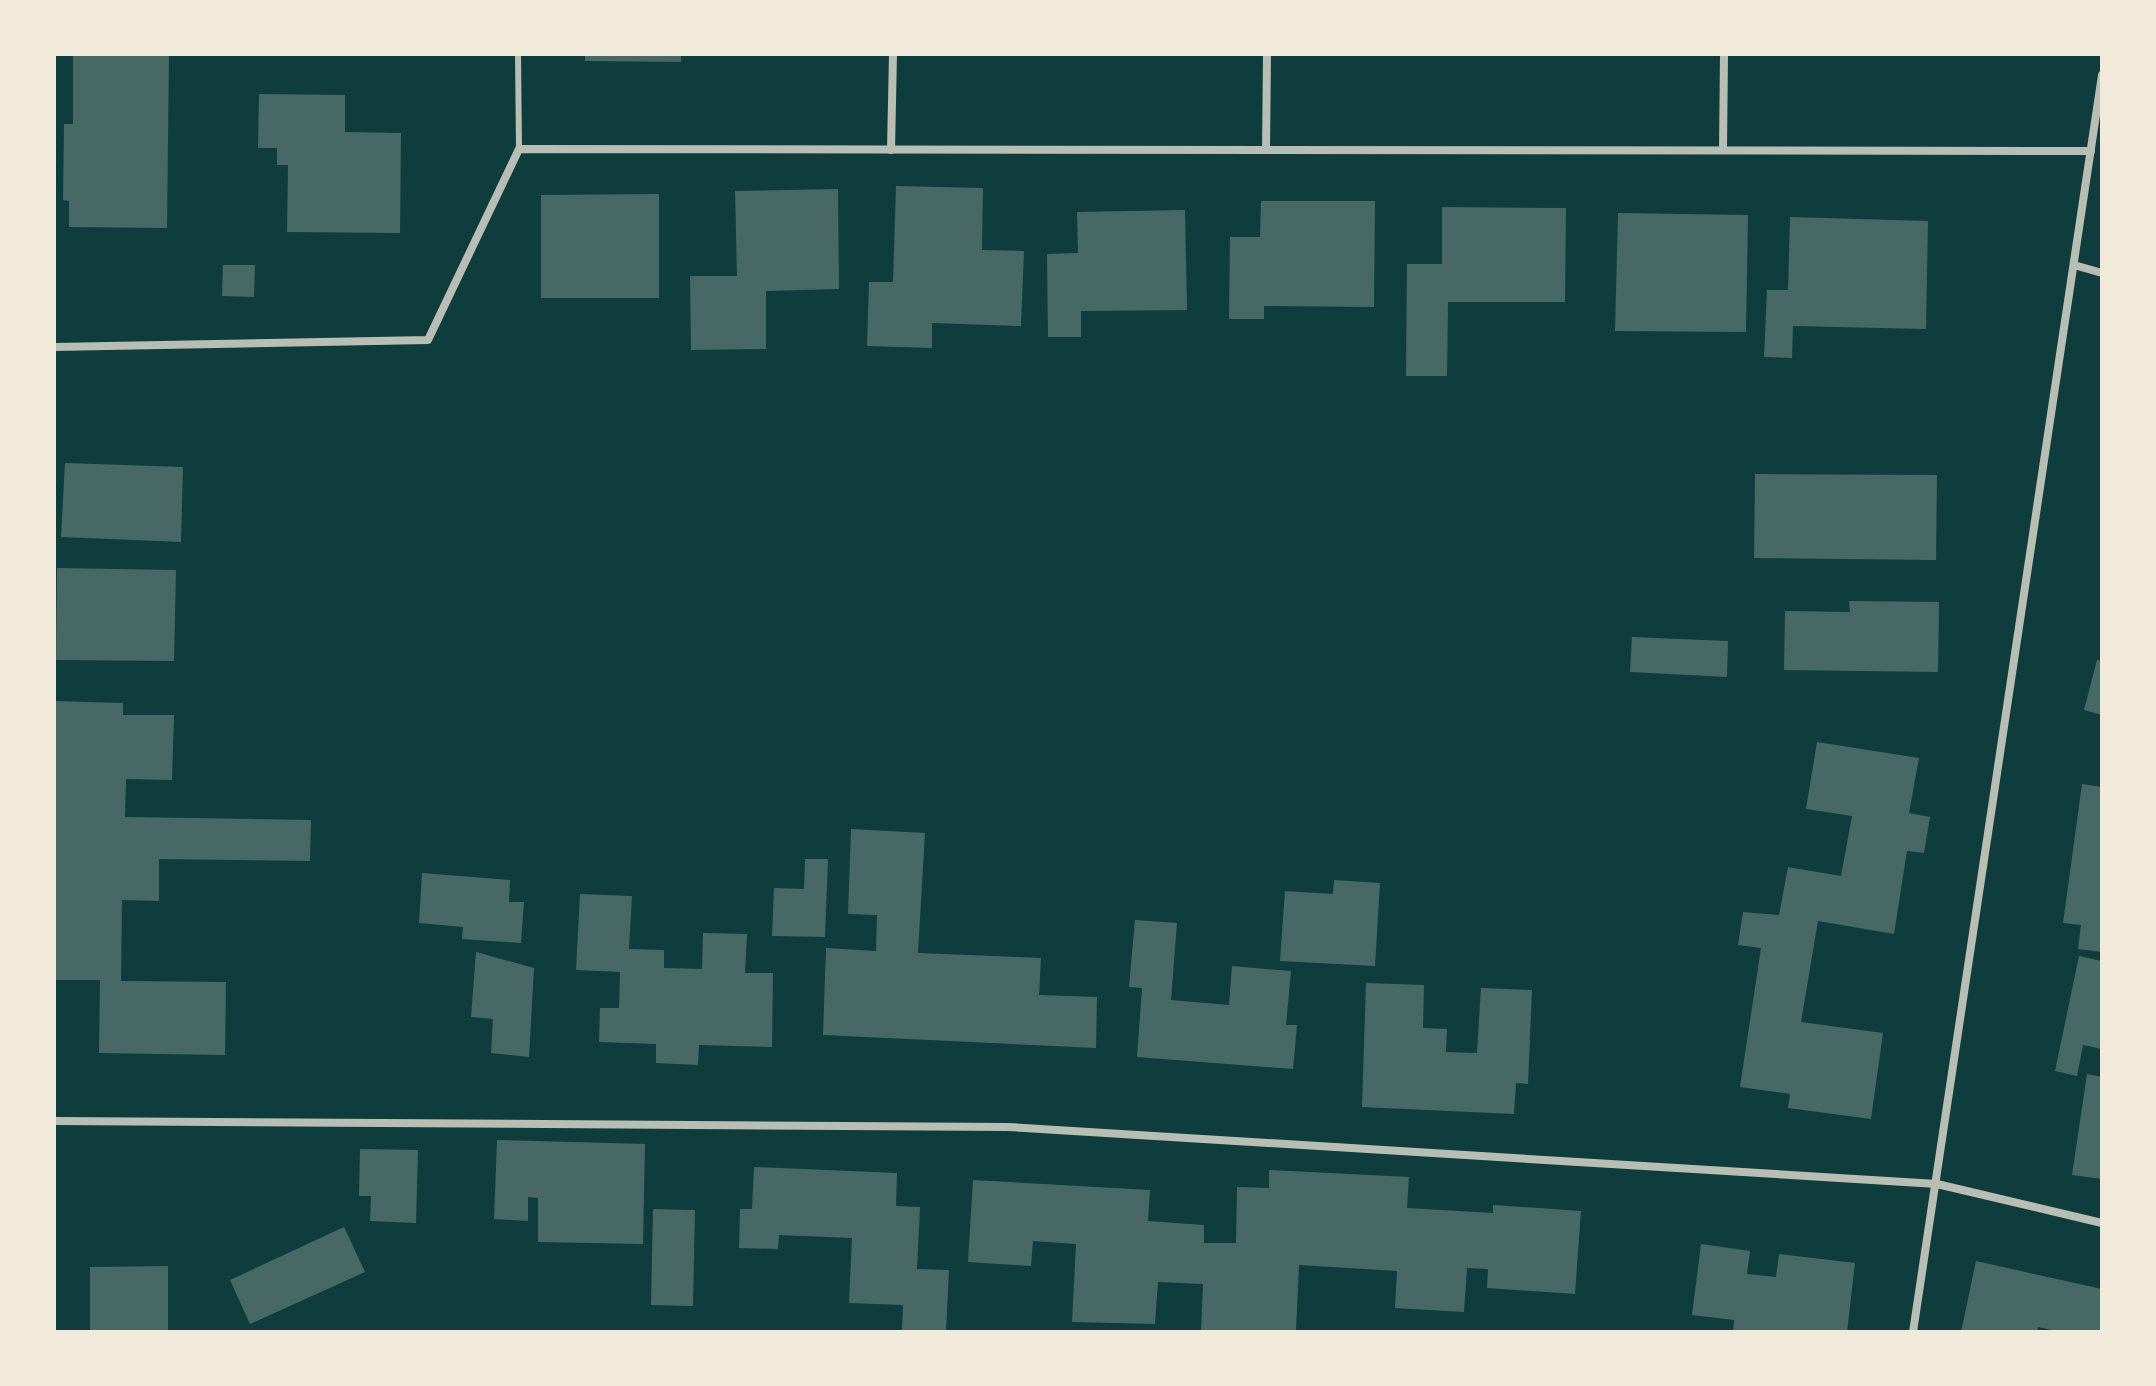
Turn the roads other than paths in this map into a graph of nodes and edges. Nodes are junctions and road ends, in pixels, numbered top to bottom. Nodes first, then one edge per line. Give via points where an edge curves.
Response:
1 (518, 54) edge
2 (893, 54) edge
3 (1267, 54) edge
4 (1724, 54) edge
5 (2102, 75) edge
6 (519, 149) junction
7 (891, 150) junction
8 (1266, 150) junction
9 (1723, 150) junction
10 (2091, 151) junction
11 (2074, 265) junction
12 (2102, 273) edge
13 (54, 347) edge
14 (54, 1121) edge
15 (1937, 1184) junction
16 (2102, 1223) edge
17 (1913, 1332) edge

1 - 6 lane
2 - 7 street
3 - 8 street
4 - 9 street
5 - 10 street
6 - 7 street
6 - 13 street via 428,340
7 - 8 street
8 - 9 street
9 - 10 street
10 - 11 street
11 - 12 street
11 - 15 street
14 - 15 street via 1008,1127
15 - 16 street
15 - 17 street

